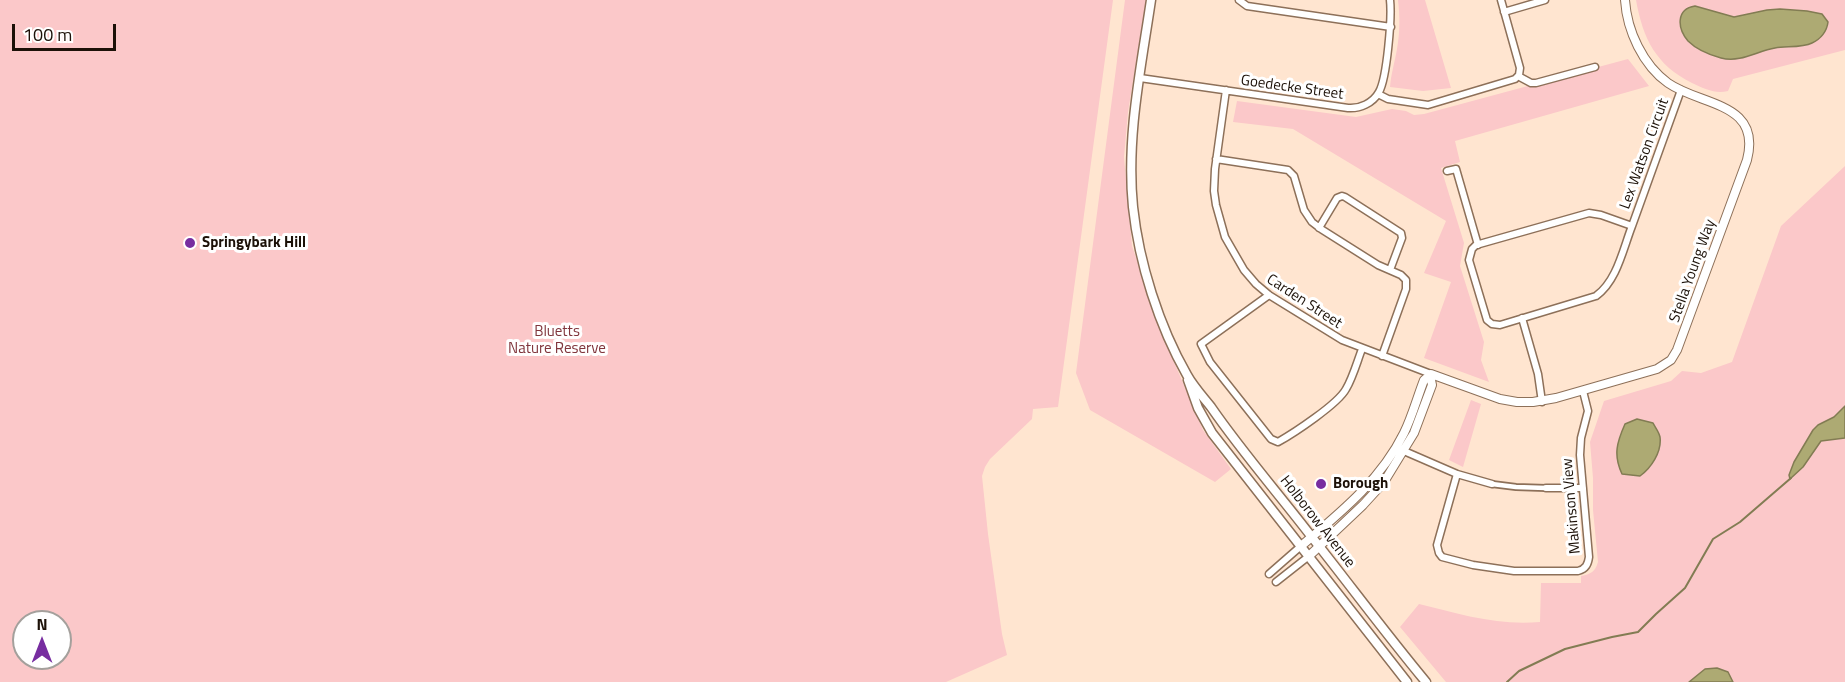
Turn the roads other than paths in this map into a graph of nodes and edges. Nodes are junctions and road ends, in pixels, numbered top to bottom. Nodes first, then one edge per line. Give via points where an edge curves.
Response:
1 (1152, 0) edge
2 (1239, 0) edge
3 (1390, 0) edge
4 (1501, 0) edge
5 (1545, 0) edge
6 (1624, 0) edge
7 (1504, 12) junction
8 (1390, 27) junction
9 (1595, 67) dead end
10 (1518, 76) junction
11 (1140, 78) junction
12 (1226, 90) junction
13 (1681, 90) junction
14 (1378, 94) junction
15 (1216, 159) junction
16 (1447, 171) dead end
17 (1632, 226) junction
18 (1319, 228) junction
19 (1478, 245) junction
20 (1390, 270) junction
21 (1269, 295) junction
22 (1522, 318) junction
23 (1362, 349) junction
24 (1382, 356) junction
25 (1431, 374) joint
26 (1188, 376) junction
27 (1583, 391) junction
28 (1542, 402) junction
29 (1404, 451) junction
30 (1457, 474) junction
31 (1492, 484) joint
32 (1546, 488) joint
33 (1583, 488) junction
34 (1312, 536) junction
35 (1301, 546) junction
36 (1320, 546) junction
37 (1309, 556) junction
38 (1269, 574) dead end
39 (1276, 582) dead end
40 (1407, 682) edge
41 (1426, 682) edge

1 - 11 main road, Holborow Avenue
2 - 8 street via 1247,6
3 - 8 street
4 - 7 street
5 - 7 street
6 - 13 street, Stella Young Way via 1642,54 1662,78
7 - 10 street via 1520,68
8 - 14 street
9 - 10 street via 1536,83
10 - 14 street via 1428,105
11 - 12 street, Goedecke Street
11 - 26 main road, Holborow Avenue via 1131,160 1135,223 1149,283
12 - 14 street, Goedecke Street via 1352,108 1365,105
12 - 15 street, Carden Street
13 - 17 street, Lex Watson Circuit
13 - 27 street, Stella Young Way via 1738,115 1748,133 1748,160 1674,356 1657,369
15 - 18 street via 1288,170 1295,178 1306,214
15 - 21 street, Carden Street via 1215,198 1226,237 1244,270
16 - 19 street, Lex Watson Circuit via 1456,169
17 - 19 street, Lex Watson Circuit via 1589,213
17 - 22 street, Lex Watson Circuit via 1614,274 1600,293
18 - 20 street
18 - 20 street via 1337,198 1345,197 1401,233
19 - 22 street, Lex Watson Circuit via 1469,258 1486,318 1496,325
20 - 24 street via 1403,276 1406,288
21 - 23 street, Carden Street
21 - 23 street via 1201,344 1210,362 1271,439 1278,442 1286,438 1346,391
22 - 28 street
23 - 24 street, Carden Street
24 - 25 street, Carden Street
25 - 28 street, Stella Young Way via 1500,399
26 - 34 main road, Holborow Avenue
26 - 35 main road, Holborow Avenue via 1197,406 1212,433
27 - 28 street, Stella Young Way
27 - 33 street, Makinson View via 1588,411 1580,443
29 - 30 street
29 - 34 street via 1432,385 1430,375 1424,380 1405,432 1376,477
29 - 36 street via 1381,486
30 - 31 street
30 - 33 street, Makinson View via 1437,543 1439,553 1444,558 1500,570 1578,571 1585,567 1589,557
31 - 32 street
32 - 33 street
34 - 35 street
34 - 36 main road, Holborow Avenue
35 - 37 main road, Holborow Avenue
35 - 38 street
36 - 37 street
36 - 41 main road, Holborow Avenue
37 - 39 street
37 - 40 main road, Holborow Avenue

